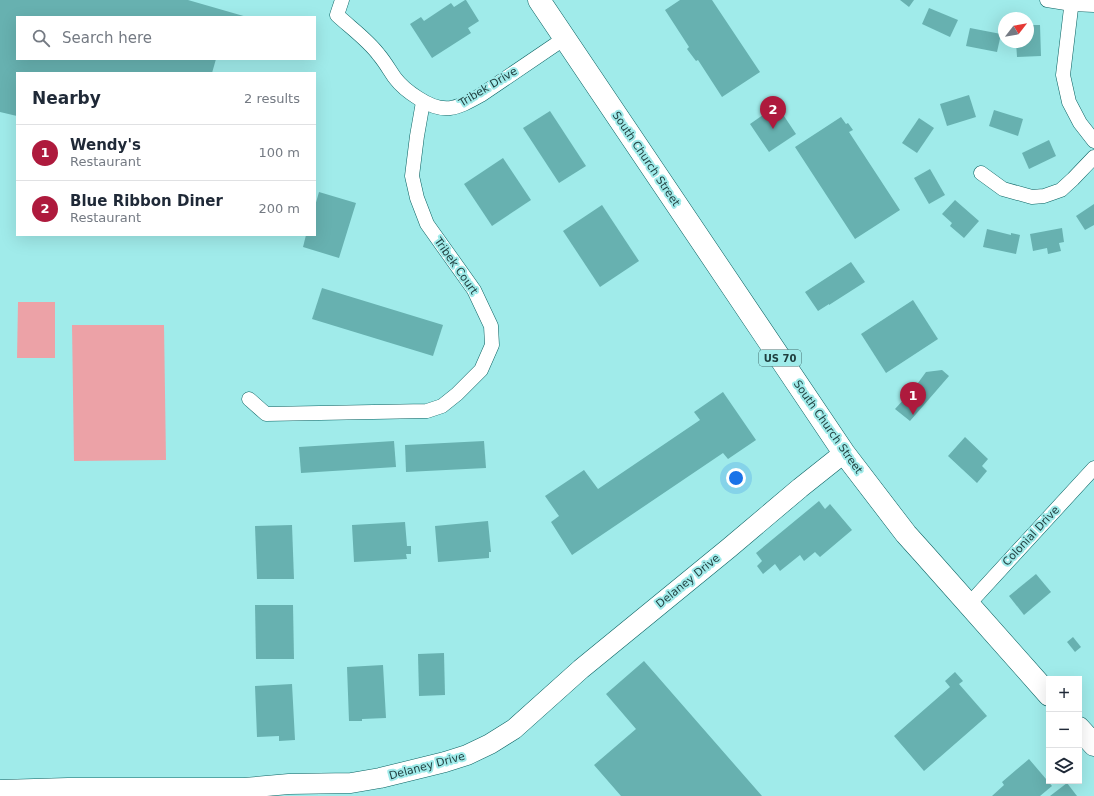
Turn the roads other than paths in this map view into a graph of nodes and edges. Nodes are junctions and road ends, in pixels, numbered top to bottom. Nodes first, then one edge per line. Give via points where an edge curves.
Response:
1 (342, 0) edge
2 (539, 0) edge
3 (1047, 0) edge
4 (1072, 2) edge
5 (1094, 5) edge
6 (565, 38) junction
7 (423, 102) junction
8 (1094, 141) edge
9 (1094, 158) edge
10 (982, 174) dead end
11 (249, 399) dead end
12 (844, 453) junction
13 (1094, 468) edge
14 (969, 604) junction
15 (1046, 692) edge
16 (1082, 731) edge
17 (1094, 745) edge
18 (0, 790) edge
19 (244, 792) edge

1 - 7 street, Tribek Drive via 337,15 379,54 408,92
2 - 6 main road, South Church Street / US 70
3 - 4 street
4 - 5 street
4 - 8 street via 1063,75 1069,102 1080,123
6 - 7 street, Tribek Drive via 457,107 435,108
6 - 12 main road, South Church Street / US 70
7 - 11 street, Tribek Court via 412,176 416,198 427,224 474,290 491,326 492,345 481,370 442,406 427,411 266,414
9 - 10 street via 1061,190 1044,196 1032,197 1003,190
12 - 14 main road, South Church Street / US 70 via 906,534
12 - 19 street, Delaney Drive via 581,669 514,729 490,744 468,755 380,778 351,783 289,784
13 - 14 street, Colonial Drive
14 - 15 main road, South Church Street / US 70
16 - 17 main road
18 - 19 street, Delaney Drive via 68,788

